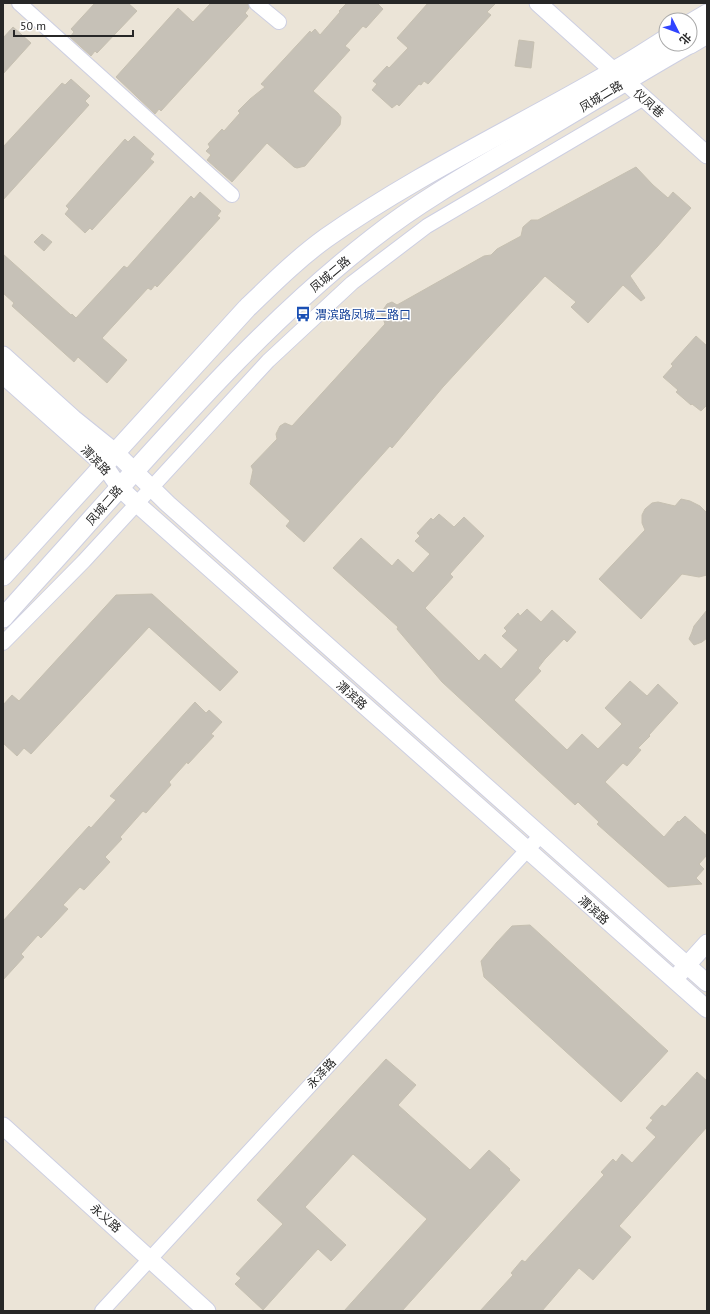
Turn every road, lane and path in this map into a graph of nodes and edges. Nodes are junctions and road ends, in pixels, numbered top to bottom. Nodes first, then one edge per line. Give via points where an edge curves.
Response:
1 (19, 3) edge
2 (256, 3) edge
3 (538, 3) edge
4 (707, 14) edge
5 (698, 19) edge
6 (279, 22) dead end
7 (707, 34) edge
8 (698, 39) edge
9 (658, 45) edge
10 (672, 52) edge
11 (620, 76) junction
12 (644, 98) junction
13 (707, 155) edge
14 (232, 194) dead end
15 (3, 355) edge
16 (3, 375) edge
17 (110, 459) junction
18 (134, 471) junction
19 (152, 486) junction
20 (120, 488) junction
21 (136, 503) junction
22 (3, 576) edge
23 (3, 618) edge
24 (3, 644) edge
25 (541, 835) junction
26 (527, 850) junction
27 (707, 943) edge
28 (687, 966) junction
29 (673, 980) junction
30 (707, 983) edge
31 (707, 1010) edge
32 (3, 1126) edge
33 (150, 1258) junction
34 (102, 1311) edge
35 (207, 1311) edge

1 - 14 street
2 - 6 street
3 - 11 street, 仪凤巷
4 - 5 main road
7 - 8 main road, 凤城二路
9 - 11 main road, 凤城二路
10 - 11 main road, 凤城二路
11 - 12 street, 仪凤巷
11 - 17 main road, 凤城二路 via 407,186 326,239 274,281 247,308
11 - 18 main road, 凤城二路 via 412,209 372,239 268,330
12 - 13 street, 仪凤巷
12 - 19 street via 427,226 352,283 268,361
15 - 17 street, 渭滨路 via 74,419
16 - 17 street, 渭滨路
17 - 18 street, 渭滨路
17 - 20 street, 渭滨路
17 - 22 main road, 凤城二路
18 - 19 street, 渭滨路
18 - 20 main road, 凤城二路
19 - 21 street
19 - 25 street, 渭滨路 via 174,509
20 - 21 street, 渭滨路
20 - 23 main road, 凤城二路
21 - 24 street
21 - 26 street, 渭滨路
25 - 26 street, 永泽路
25 - 28 street, 渭滨路
26 - 29 street, 渭滨路
26 - 33 street, 永泽路
27 - 28 street
28 - 29 street
28 - 30 street, 渭滨路
29 - 31 street, 渭滨路
32 - 33 street, 永义路
33 - 34 street, 永泽路
33 - 35 street, 永义路

